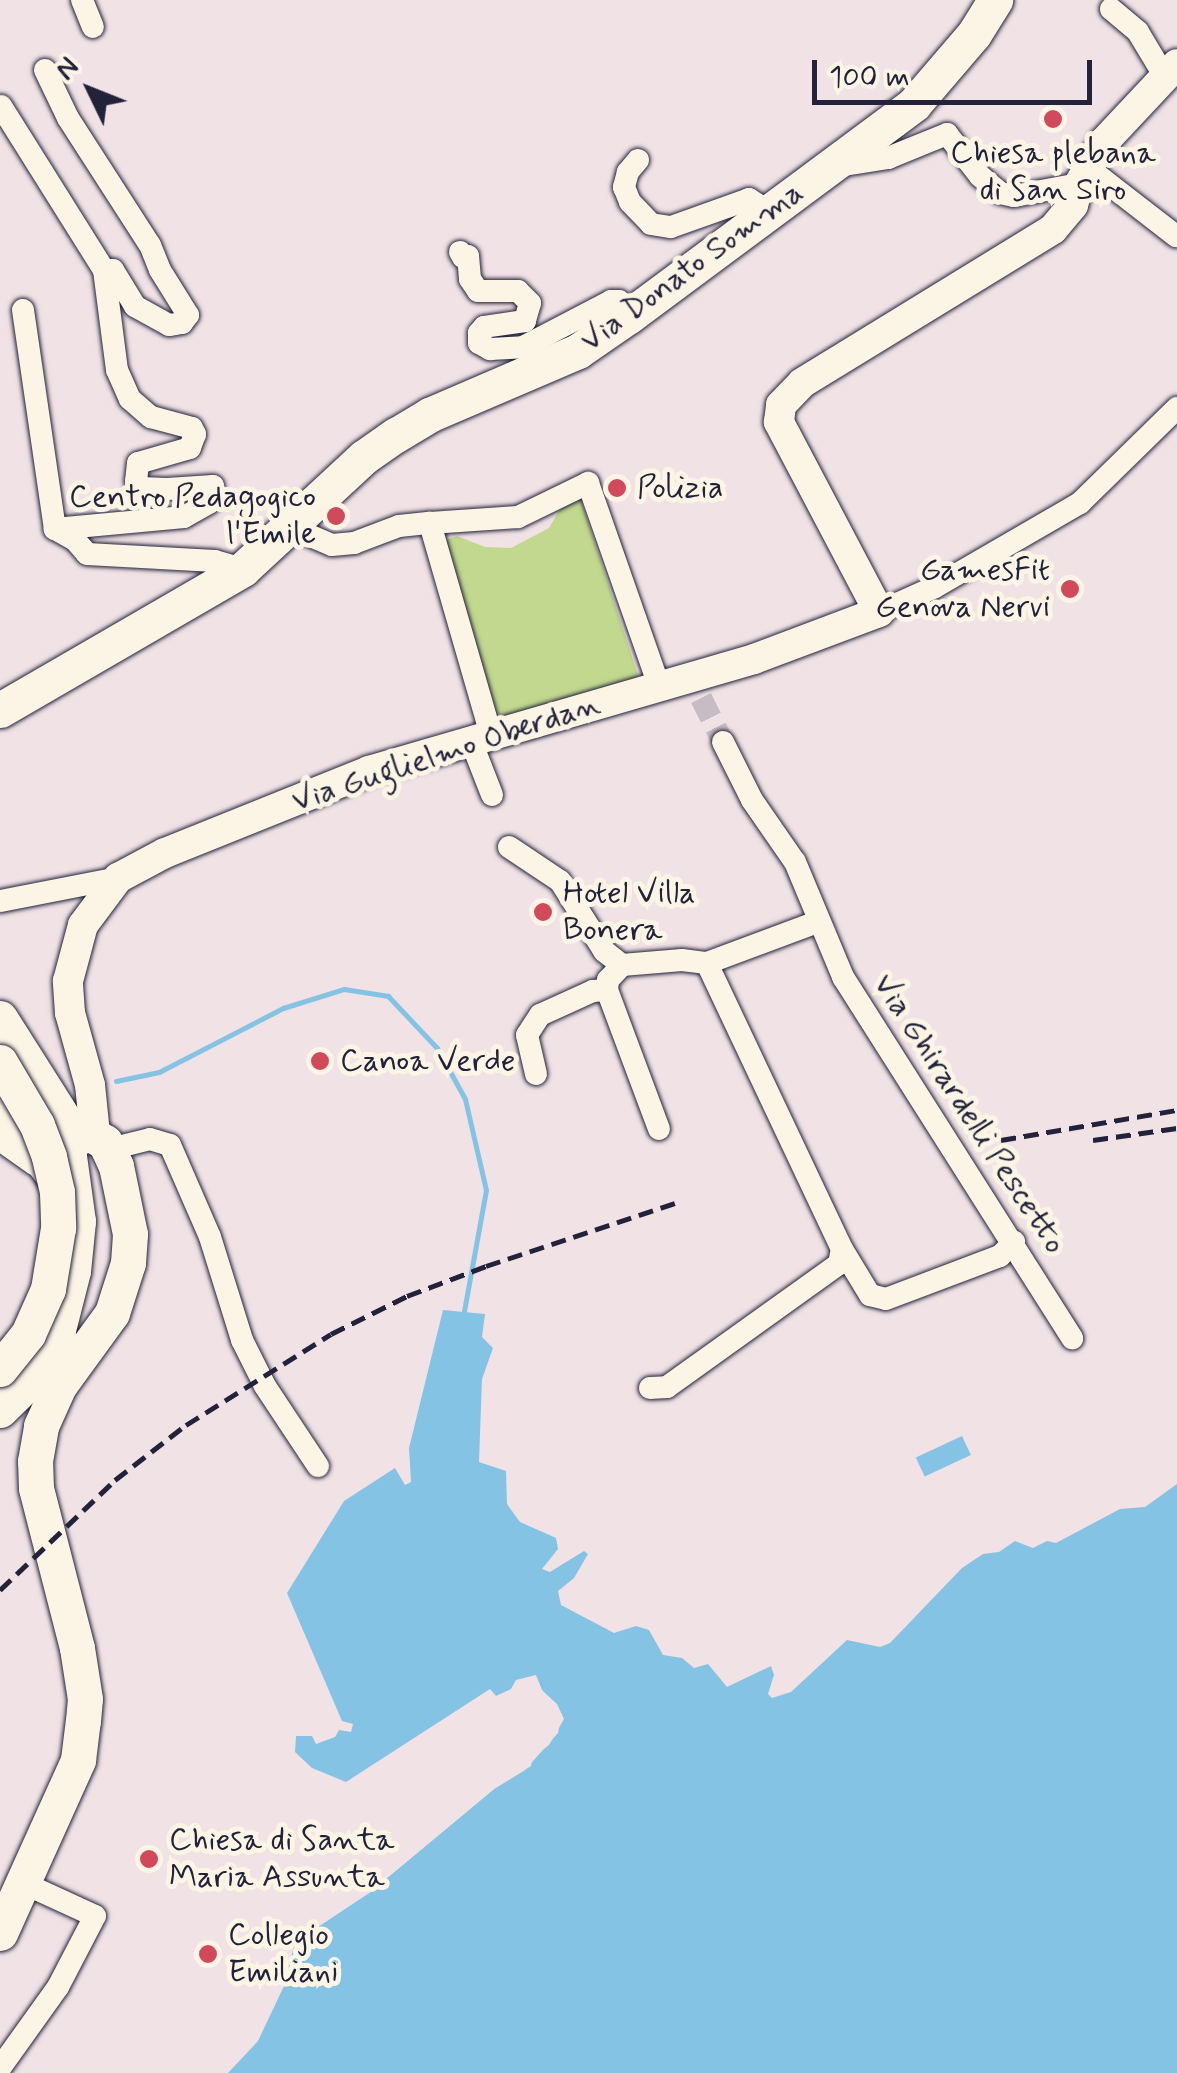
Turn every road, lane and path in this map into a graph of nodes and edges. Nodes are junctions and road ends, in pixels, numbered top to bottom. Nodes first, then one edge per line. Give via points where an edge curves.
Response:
1 (82, 0) edge
2 (995, 0) edge
3 (1111, 9) dead end
4 (93, 27) dead end
5 (45, 70) dead end
6 (1171, 70) edge
7 (0, 106) edge
8 (638, 160) dead end
9 (832, 166) junction
10 (1083, 175) junction
11 (770, 212) junction
12 (1176, 236) edge
13 (460, 252) dead end
14 (104, 270) junction
15 (23, 310) dead end
16 (629, 316) junction
17 (1177, 408) edge
18 (430, 523) junction
19 (292, 528) junction
20 (55, 529) junction
21 (243, 570) junction
22 (879, 612) junction
23 (659, 686) junction
24 (0, 710) edge
25 (481, 738) junction
26 (723, 742) tunnel mouth
27 (492, 795) dead end
28 (509, 847) dead end
29 (118, 878) junction
30 (0, 901) edge
31 (817, 922) junction
32 (707, 963) junction
33 (622, 965) junction
34 (607, 990) junction
35 (0, 1018) edge
36 (10, 1056) edge
37 (536, 1074) dead end
38 (0, 1104) edge
39 (658, 1128) dead end
40 (84, 1130) junction
41 (24, 1151) edge
42 (76, 1200) junction
43 (1014, 1242) junction
44 (842, 1250) junction
45 (66, 1294) junction
46 (1072, 1338) dead end
47 (0, 1341) edge
48 (70, 1354) junction
49 (0, 1369) edge
50 (650, 1388) dead end
51 (0, 1410) edge
52 (318, 1466) dead end
53 (22, 1883) junction
54 (0, 1933) edge
55 (0, 2068) edge

1 - 4 street
2 - 9 main road, Via Donato Somma via 914,104
3 - 6 street
5 - 14 street via 188,315 169,325 135,306 113,270
6 - 10 street via 1103,143
7 - 14 street
8 - 11 street via 624,187 651,224 672,227 749,199
9 - 10 street via 888,158 947,134 1000,193 1014,196
9 - 11 main road, Via Donato Somma
10 - 12 street
10 - 22 street via 1074,205 1053,229 802,384 781,405 780,422
11 - 16 main road, Via Donato Somma
13 - 16 street via 468,256 478,291 518,291 530,303 525,322 484,327 480,343 490,349 524,346 611,301
14 - 20 street via 117,370 130,399 151,418 195,434 190,448 138,464 136,481 141,488 213,486 214,494 184,516
15 - 20 street
16 - 19 main road, Via Donato Somma via 578,351 396,435
17 - 22 street, Via Guglielmo Oberdan via 1080,503
18 - 19 street via 332,545
18 - 23 street via 518,517 588,483
18 - 25 street
19 - 21 main road, Via Donato Somma
20 - 21 street via 86,554 215,561
21 - 24 main road, Via Donato Somma
22 - 23 street, Via Guglielmo Oberdan via 696,687
23 - 25 street, Via Guglielmo Oberdan
25 - 27 street
25 - 29 street, Via Guglielmo Oberdan via 304,795
26 - 31 street, Via Ghirardelli Pescetto via 795,862
28 - 33 street via 560,881 604,950
29 - 30 street
29 - 40 street, Via Guglielmo Oberdan via 91,908 70,964
31 - 32 street
31 - 43 street, Via Ghirardelli Pescetto via 843,977
32 - 33 street
32 - 44 street
33 - 34 street
34 - 37 street via 540,1016 527,1034
34 - 39 street
35 - 36 main road
36 - 40 main road
36 - 49 main road, bridge via 49,1157 58,1228 48,1289 28,1334
38 - 41 main road
40 - 42 main road via 68,1149
40 - 48 main road, Via Guglielmo Oberdan via 127,1214 128,1263 112,1313
40 - 52 street via 170,1145 210,1238 242,1340
41 - 42 main road
42 - 45 main road
43 - 44 street via 1000,1256 886,1300 870,1295
43 - 46 street, Via Ghirardelli Pescetto
44 - 50 street via 839,1264 667,1387
45 - 47 main road
45 - 48 main road via 56,1334
48 - 51 main road
48 - 53 main road, Via Guglielmo Oberdan via 41,1426 36,1488 85,1699 78,1760
53 - 54 main road, Via Guglielmo Oberdan
53 - 55 street via 95,1916 58,1987

